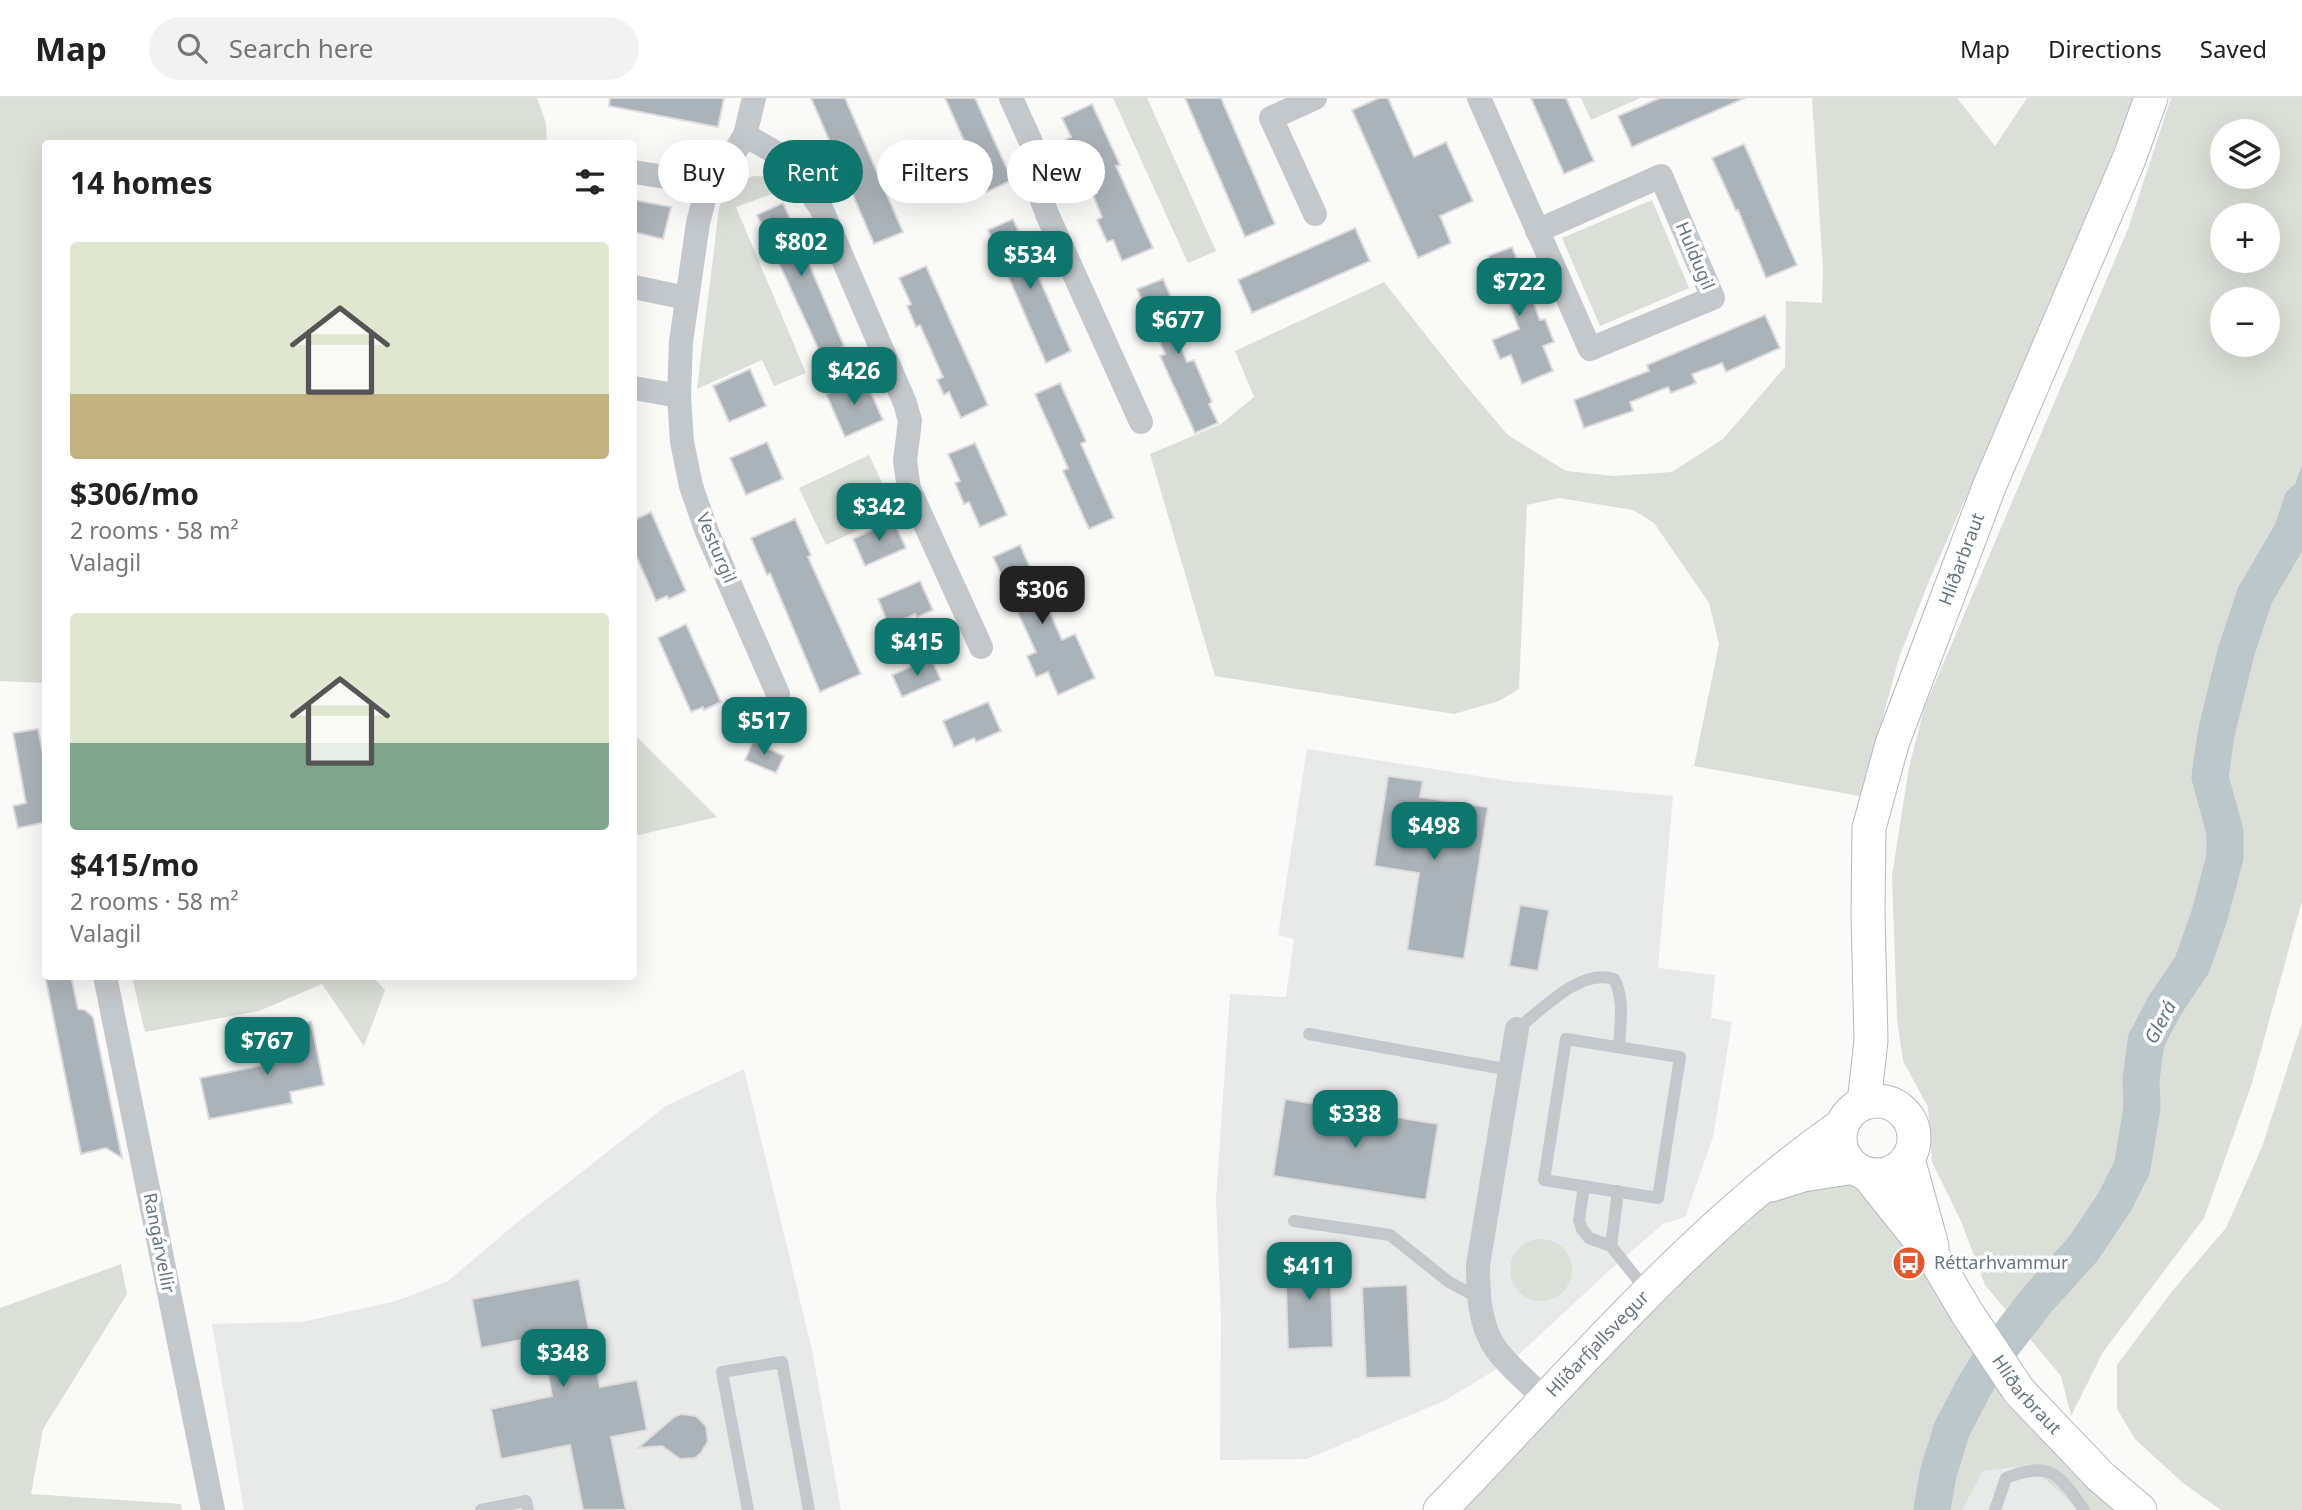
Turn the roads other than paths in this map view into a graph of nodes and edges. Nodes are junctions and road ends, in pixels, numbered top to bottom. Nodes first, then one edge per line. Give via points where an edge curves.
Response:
1 (754, 98) edge
2 (1011, 98) edge
3 (1315, 98) edge
4 (1479, 98) edge
5 (2151, 98) edge
6 (745, 135) junction
7 (742, 140) edge
8 (637, 172) edge
9 (658, 176) edge
10 (703, 203) edge
11 (1315, 214) dead end
12 (1537, 231) junction
13 (637, 288) edge
14 (686, 298) junction
15 (637, 389) edge
16 (679, 396) junction
17 (1142, 422) dead end
18 (981, 647) dead end
19 (778, 694) dead end
20 (106, 980) edge
21 (1517, 1029) joint
22 (1308, 1034) dead end
23 (1619, 1047) junction
24 (1510, 1070) junction
25 (1866, 1111) junction
26 (1908, 1159) junction
27 (1860, 1170) junction
28 (1584, 1186) junction
29 (1765, 1186) junction
30 (1618, 1192) junction
31 (1294, 1221) dead end
32 (1611, 1246) junction
33 (1935, 1259) junction
34 (1649, 1293) junction
35 (1479, 1298) junction
36 (1545, 1399) junction
37 (213, 1510) edge
38 (481, 1510) edge
39 (528, 1510) edge
40 (748, 1510) edge
41 (809, 1510) edge
42 (1440, 1510) edge
43 (1994, 1510) edge
44 (2084, 1510) edge
45 (2140, 1510) edge

1 - 6 street, Vesturgil
2 - 17 street via 1039,160 1046,214
3 - 11 street via 1271,118
4 - 12 street, Huldugil
5 - 25 main road, Hlíðarbraut via 2124,172 1989,487 1892,744 1870,828 1871,1041
6 - 7 street, Vesturgil
6 - 18 street via 780,155 821,208 905,403 910,421 906,474 914,504
8 - 9 street
10 - 14 street, Vesturgil
12 - 12 street, Huldugil via 1590,349 1713,298 1661,176
13 - 14 street
14 - 16 street, Vesturgil
15 - 16 street
16 - 19 street, Vesturgil via 691,486
20 - 37 street, Rangárvellir
21 - 23 lane via 1574,984 1604,976 1614,979 1618,987
21 - 24 street
22 - 24 lane
23 - 28 lane via 1566,1039 1544,1180
23 - 30 lane via 1680,1057 1658,1198
24 - 35 street via 1478,1265
25 - 26 main road, Hlíðarbraut via 1908,1117 1914,1138
25 - 27 main road, Hlíðarbraut via 1840,1137 1846,1159
25 - 29 main road, Hlíðarfjallsvegur via 1794,1159
26 - 27 main road via 1889,1173
26 - 33 main road, Hlíðarbraut
27 - 29 main road, Hlíðarfjallsvegur via 1803,1175
27 - 33 main road, Hlíðarbraut
28 - 30 lane
28 - 32 lane via 1581,1229 1589,1238
29 - 34 main road, Hlíðarfjallsvegur via 1704,1236
30 - 32 lane
31 - 35 lane via 1390,1235 1449,1282
32 - 34 lane
33 - 45 main road, Hlíðarbraut via 2019,1391 2101,1477
34 - 36 main road, Hlíðarfjallsvegur
35 - 36 street via 1495,1348
36 - 42 main road, Hlíðarfjallsvegur
38 - 39 lane via 526,1501
40 - 41 lane via 722,1373 782,1362
43 - 44 lane via 2006,1478 2025,1470 2046,1470 2064,1481

